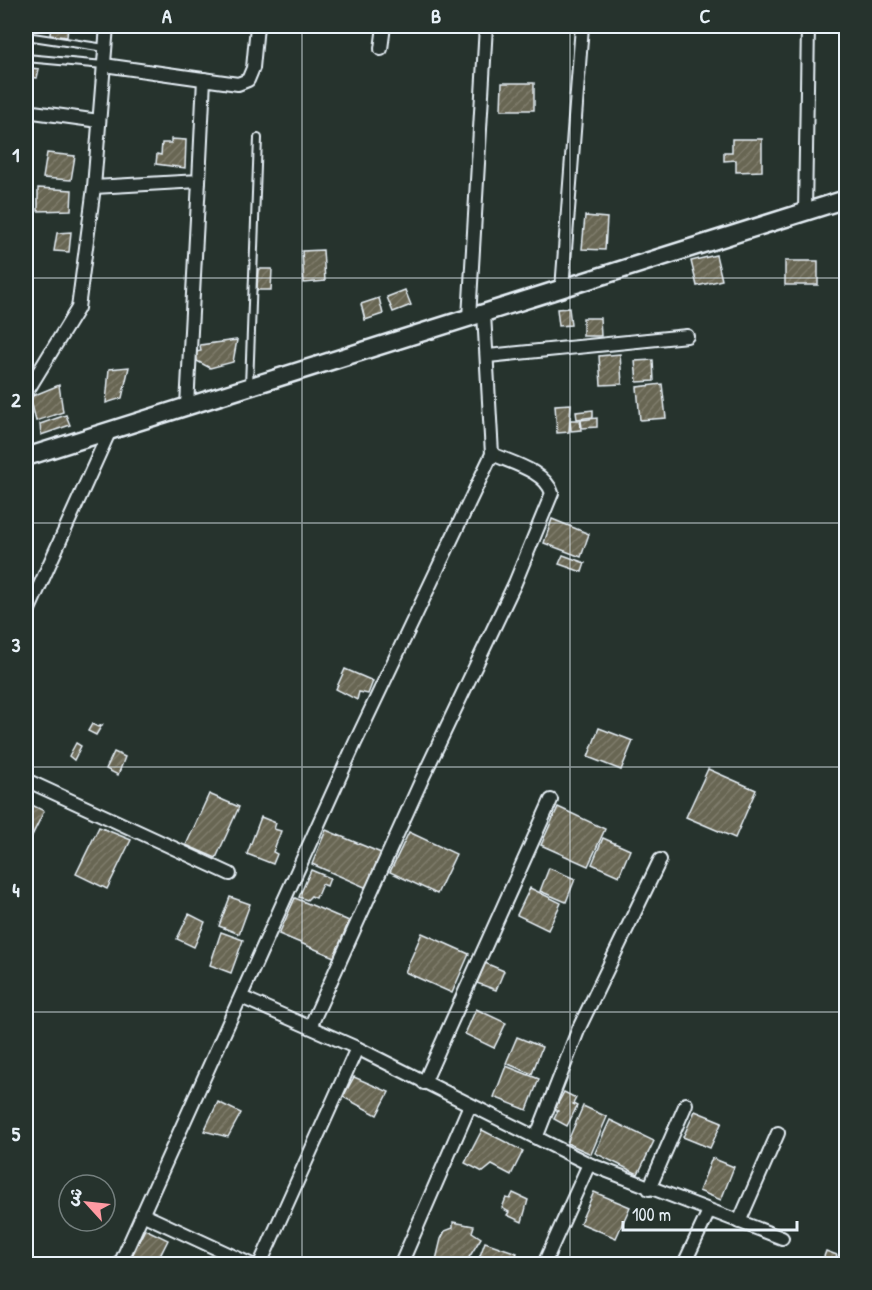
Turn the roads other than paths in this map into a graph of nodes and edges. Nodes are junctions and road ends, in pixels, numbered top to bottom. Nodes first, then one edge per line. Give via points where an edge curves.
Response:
1 (107, 26) edge
2 (257, 26) edge
3 (384, 26) edge
4 (486, 26) edge
5 (582, 26) edge
6 (808, 26) edge
7 (26, 36) edge
8 (105, 48) junction
9 (381, 49) dead end
10 (26, 58) edge
11 (104, 65) junction
12 (204, 79) junction
13 (26, 111) edge
14 (99, 121) junction
15 (258, 138) dead end
16 (199, 181) junction
17 (94, 187) junction
18 (846, 199) edge
19 (805, 212) junction
20 (562, 289) junction
21 (476, 316) junction
22 (687, 336) dead end
23 (488, 356) junction
24 (249, 387) junction
25 (26, 393) edge
26 (187, 406) junction
27 (110, 430) junction
28 (26, 453) edge
29 (492, 454) junction
30 (26, 616) edge
31 (26, 780) edge
32 (551, 800) dead end
33 (660, 860) dead end
34 (230, 874) dead end
35 (241, 998) junction
36 (311, 1025) junction
37 (357, 1048) junction
38 (424, 1083) junction
39 (686, 1104) dead end
40 (470, 1105) junction
41 (778, 1133) dead end
42 (536, 1138) junction
43 (589, 1164) junction
44 (650, 1189) junction
45 (709, 1211) junction
46 (142, 1214) junction
47 (739, 1222) junction
48 (782, 1238) dead end
49 (120, 1264) edge
50 (250, 1264) edge
51 (260, 1264) edge
52 (400, 1264) edge
53 (544, 1264) edge
54 (684, 1264) edge

1 - 8 street
2 - 12 street via 248,80 238,84
3 - 9 street
4 - 21 street
5 - 20 street
6 - 19 street
7 - 8 lane
8 - 11 street
10 - 11 lane
11 - 12 street
11 - 14 street
12 - 16 street
13 - 14 street
14 - 17 street
15 - 24 lane
16 - 17 street
16 - 26 street
17 - 25 street via 78,308
18 - 19 main road
19 - 20 main road
20 - 21 main road
21 - 23 street
21 - 24 main road
22 - 23 street
23 - 29 street
24 - 26 main road
26 - 27 main road
27 - 28 main road
27 - 30 street
29 - 35 street via 355,743
29 - 36 street via 531,471 549,484 549,504
31 - 34 street
32 - 38 street
33 - 42 street via 579,1028
35 - 36 street
35 - 46 street
36 - 37 street
37 - 38 street
37 - 51 street
38 - 40 street
39 - 44 street
40 - 42 street
40 - 52 street
41 - 47 street
42 - 43 street
43 - 44 street
43 - 53 street
44 - 45 street
45 - 47 street
45 - 54 street
46 - 49 street
46 - 50 street
47 - 48 street

